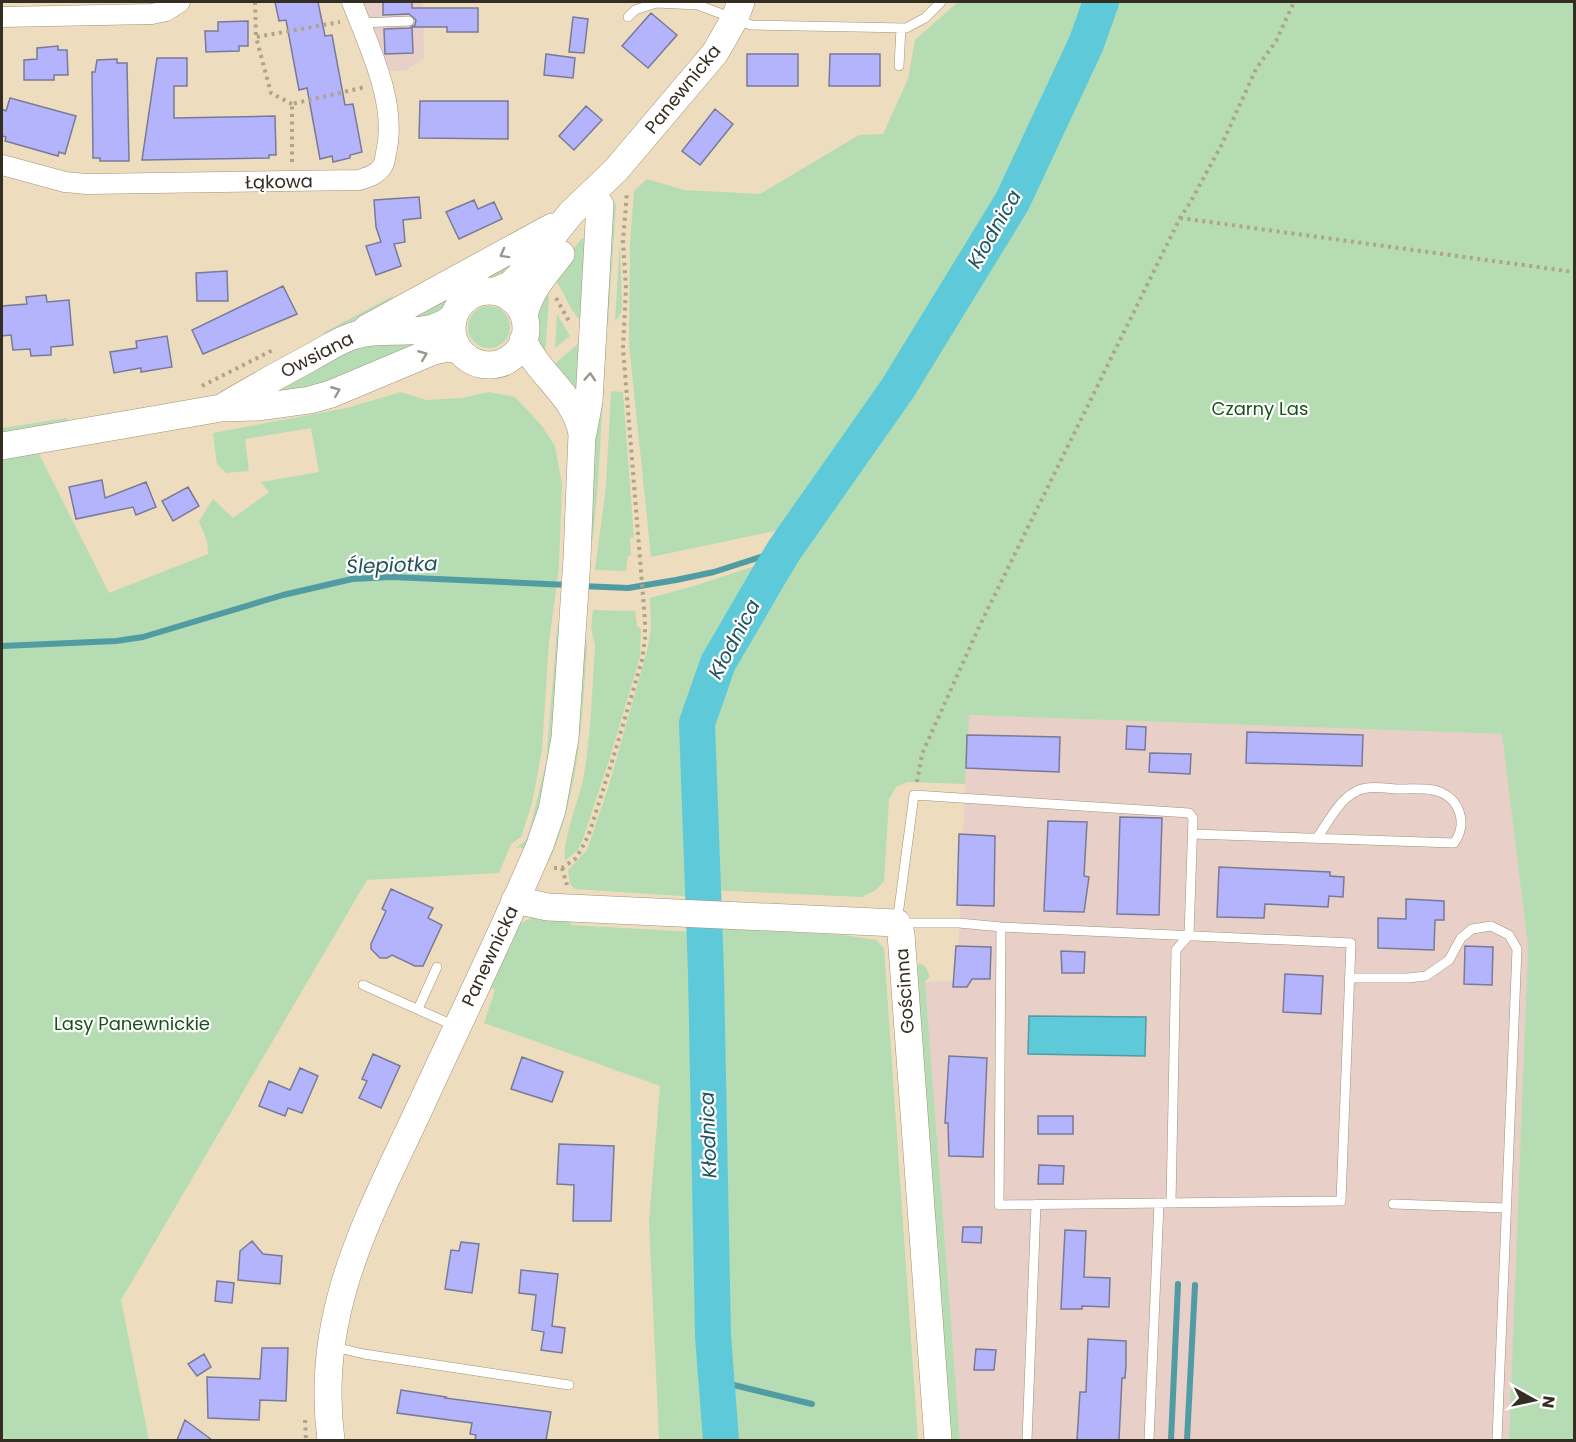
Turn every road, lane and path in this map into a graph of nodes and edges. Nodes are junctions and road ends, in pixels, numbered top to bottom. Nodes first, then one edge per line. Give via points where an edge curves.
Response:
1 (180, 2) edge
2 (255, 2) edge
3 (352, 2) edge
4 (941, 2) edge
5 (1294, 2) edge
6 (77, 9) edge
7 (738, 10) edge
8 (2, 16) edge
9 (628, 17) dead end
10 (409, 21) dead end
11 (353, 22) junction
12 (901, 28) junction
13 (256, 37) junction
14 (899, 66) dead end
15 (371, 93) dead end
16 (292, 104) junction
17 (2, 165) edge
18 (292, 172) dead end
19 (622, 178) junction
20 (600, 205) junction
21 (571, 213) junction
22 (1180, 218) junction
23 (1575, 272) edge
24 (496, 291) junction
25 (553, 291) dead end
26 (453, 316) junction
27 (574, 327) dead end
28 (523, 328) junction
29 (356, 335) junction
30 (280, 348) dead end
31 (459, 350) junction
32 (496, 364) junction
33 (278, 375) junction
34 (202, 387) dead end
35 (283, 405) junction
36 (221, 408) junction
37 (581, 443) junction
38 (2, 446) edge
39 (914, 795) junction
40 (1193, 834) junction
41 (1317, 838) junction
42 (547, 868) dead end
43 (562, 868) junction
44 (569, 890) dead end
45 (515, 900) junction
46 (897, 923) junction
47 (1001, 927) junction
48 (1189, 934) junction
49 (437, 967) dead end
50 (1349, 978) junction
51 (363, 984) dead end
52 (418, 1009) junction
53 (457, 1027) junction
54 (1159, 1203) junction
55 (1172, 1203) junction
56 (1036, 1204) junction
57 (1393, 1204) dead end
58 (1506, 1208) junction
59 (330, 1347) junction
60 (569, 1385) dead end
61 (331, 1440) edge
62 (938, 1440) edge
63 (1026, 1440) edge
64 (1149, 1440) edge
65 (1497, 1440) edge

1 - 6 street via 152,14
2 - 13 path
3 - 11 street, Łąkowa
4 - 12 lane via 925,18
5 - 22 path
6 - 8 street
7 - 9 lane via 656,3 635,10
7 - 12 lane via 751,25
7 - 19 street, Panewnicka via 715,53
10 - 11 lane
11 - 13 path
11 - 17 street, Łąkowa via 383,87 389,113 384,165 374,175 359,180 108,185 65,182
12 - 14 lane
13 - 16 path via 272,93
15 - 16 path via 369,86
16 - 18 path
19 - 20 street, Panewnicka
19 - 21 street, Panewnicka
19 - 43 path via 626,288 623,352 645,639 589,834 578,855
20 - 28 street, Panewnicka via 537,286 526,304
37 -> 20 street via 589,401
21 - 24 street, Panewnicka via 526,269 510,285
21 -> 29 street
22 - 23 path
22 - 39 path via 979,627 922,754
24 - 26 street via 467,297
24 - 28 street via 517,304
25 - 27 path
26 - 29 street, Owsiana via 434,328
26 - 31 street via 452,332
28 - 32 street via 514,354
28 - 37 street, Panewnicka via 530,355 571,405 581,426
29 - 33 street, Owsiana
30 - 34 path
31 - 32 street via 476,362
35 -> 31 street, Owsiana via 331,394 431,352
32 - 37 street via 527,382
33 - 35 street via 272,387 275,399
33 - 36 street, Owsiana
35 - 36 street, Owsiana
36 - 38 street, Owsiana
37 - 45 street, Panewnicka via 562,761 546,828
39 - 40 lane via 1189,813
39 - 46 lane
40 - 41 lane
40 - 48 lane
41 - 41 lane via 1343,802 1354,792 1367,788 1435,790 1452,799 1462,814 1460,834 1454,843
42 - 43 path
43 - 44 path
45 - 46 street, Gościnna via 548,907
45 - 53 street, Panewnicka
46 - 47 lane
46 - 62 street, Gościnna via 901,934
47 - 48 lane
47 - 56 lane via 999,1205
48 - 50 lane via 1351,943
48 - 55 lane via 1176,950
49 - 52 lane
50 - 55 lane via 1341,1201
50 - 58 lane via 1426,976 1449,960 1461,938 1473,929 1491,926 1509,935 1516,949
51 - 52 lane
52 - 53 lane
53 - 59 street, Panewnicka via 355,1251 340,1296
54 - 55 lane
54 - 56 lane
54 - 64 lane
56 - 63 lane
57 - 58 lane
58 - 65 lane
59 - 60 lane
59 - 61 street, Panewnicka via 326,1395

